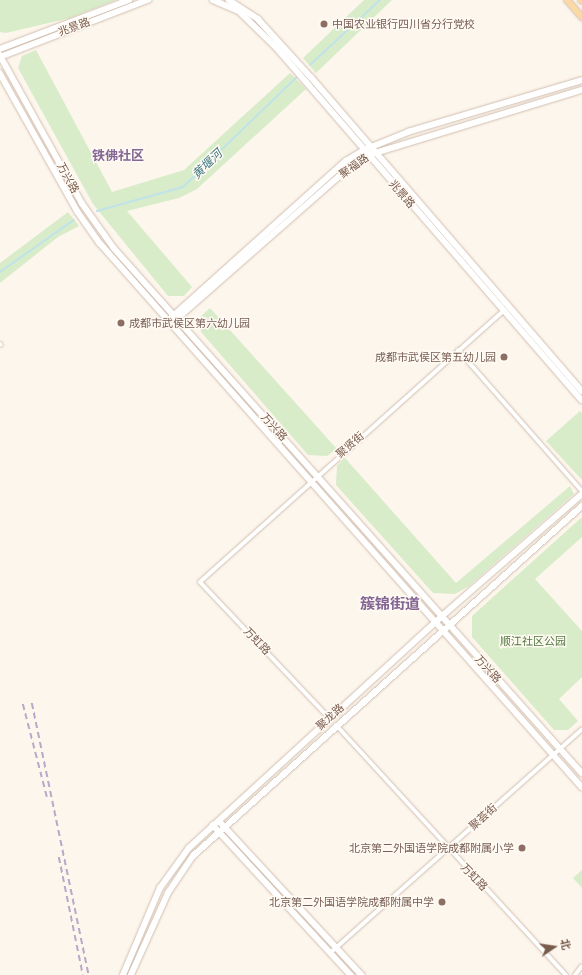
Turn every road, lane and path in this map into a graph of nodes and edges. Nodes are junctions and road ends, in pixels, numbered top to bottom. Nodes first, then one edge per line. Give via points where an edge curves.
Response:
1 (129, 0) edge
2 (148, 0) edge
3 (214, 0) edge
4 (229, 0) edge
5 (567, 0) edge
6 (582, 16) edge
7 (0, 49) edge
8 (0, 56) edge
9 (0, 73) edge
10 (582, 80) edge
11 (582, 90) edge
12 (367, 149) junction
13 (371, 154) junction
14 (503, 311) junction
15 (176, 317) junction
16 (170, 323) junction
17 (458, 350) junction
18 (582, 391) edge
19 (582, 400) edge
20 (316, 475) junction
21 (310, 480) junction
22 (582, 491) edge
23 (582, 494) edge
24 (582, 506) edge
25 (200, 582) joint
26 (441, 617) junction
27 (436, 623) junction
28 (448, 624) junction
29 (441, 629) junction
30 (329, 718) junction
31 (336, 724) junction
32 (582, 729) edge
33 (560, 748) junction
34 (553, 754) junction
35 (582, 773) edge
36 (582, 787) edge
37 (218, 820) junction
38 (213, 825) junction
39 (223, 826) junction
40 (218, 831) junction
41 (447, 848) junction
42 (336, 947) junction
43 (330, 953) junction
44 (582, 966) edge
45 (123, 975) edge
46 (131, 975) edge
47 (351, 975) edge
48 (362, 975) edge
49 (566, 975) edge
50 (575, 975) edge

1 - 7 main road, 兆景路
2 - 8 main road, 兆景路
3 - 12 main road, 兆景路 via 252,21
4 - 12 main road, 兆景路 via 258,19
5 - 6 main road
8 - 15 main road, 万兴路 via 93,220
9 - 16 main road via 88,227
10 - 12 main road via 408,132
11 - 13 main road, 聚福路
12 - 13 main road, 兆景路
12 - 15 main road via 346,161
13 - 14 main road, 兆景路
13 - 15 main road, 聚福路 via 350,167
13 - 18 main road, 兆景路
14 - 17 street, 聚贤街
14 - 19 main road, 兆景路
15 - 16 main road, 聚福路
15 - 20 main road, 万兴路
16 - 21 main road
17 - 20 street, 聚贤街
17 - 22 street
20 - 21 street, 聚贤街
20 - 26 main road, 万兴路
21 - 25 street, 聚贤街
21 - 27 main road
23 - 26 main road, 聚龙路
24 - 28 main road, 聚龙路
25 - 30 street, 万虹路
26 - 27 main road, 聚龙路
26 - 28 main road, 万兴路
27 - 29 main road
27 - 30 main road, 聚龙路
28 - 29 main road, 聚龙路
28 - 33 main road, 万兴路
29 - 31 main road, 聚龙路
29 - 34 main road
30 - 37 main road, 聚龙路
31 - 39 main road, 聚龙路
31 - 41 street, 万虹路
32 - 33 street, 聚荟街
33 - 34 street, 聚荟街
33 - 35 main road, 万兴路
34 - 36 main road
34 - 41 street, 聚荟街
37 - 38 main road, 聚龙路
37 - 39 main road
38 - 40 main road
38 - 45 main road, 聚龙路 via 189,848 160,888
39 - 40 main road, 聚龙路
39 - 42 main road
40 - 43 main road
40 - 46 main road, 聚龙路 via 193,856 168,893
41 - 42 street, 聚荟街
41 - 49 street, 万虹路
42 - 43 street, 聚荟街
42 - 48 main road
43 - 47 main road
44 - 50 street

